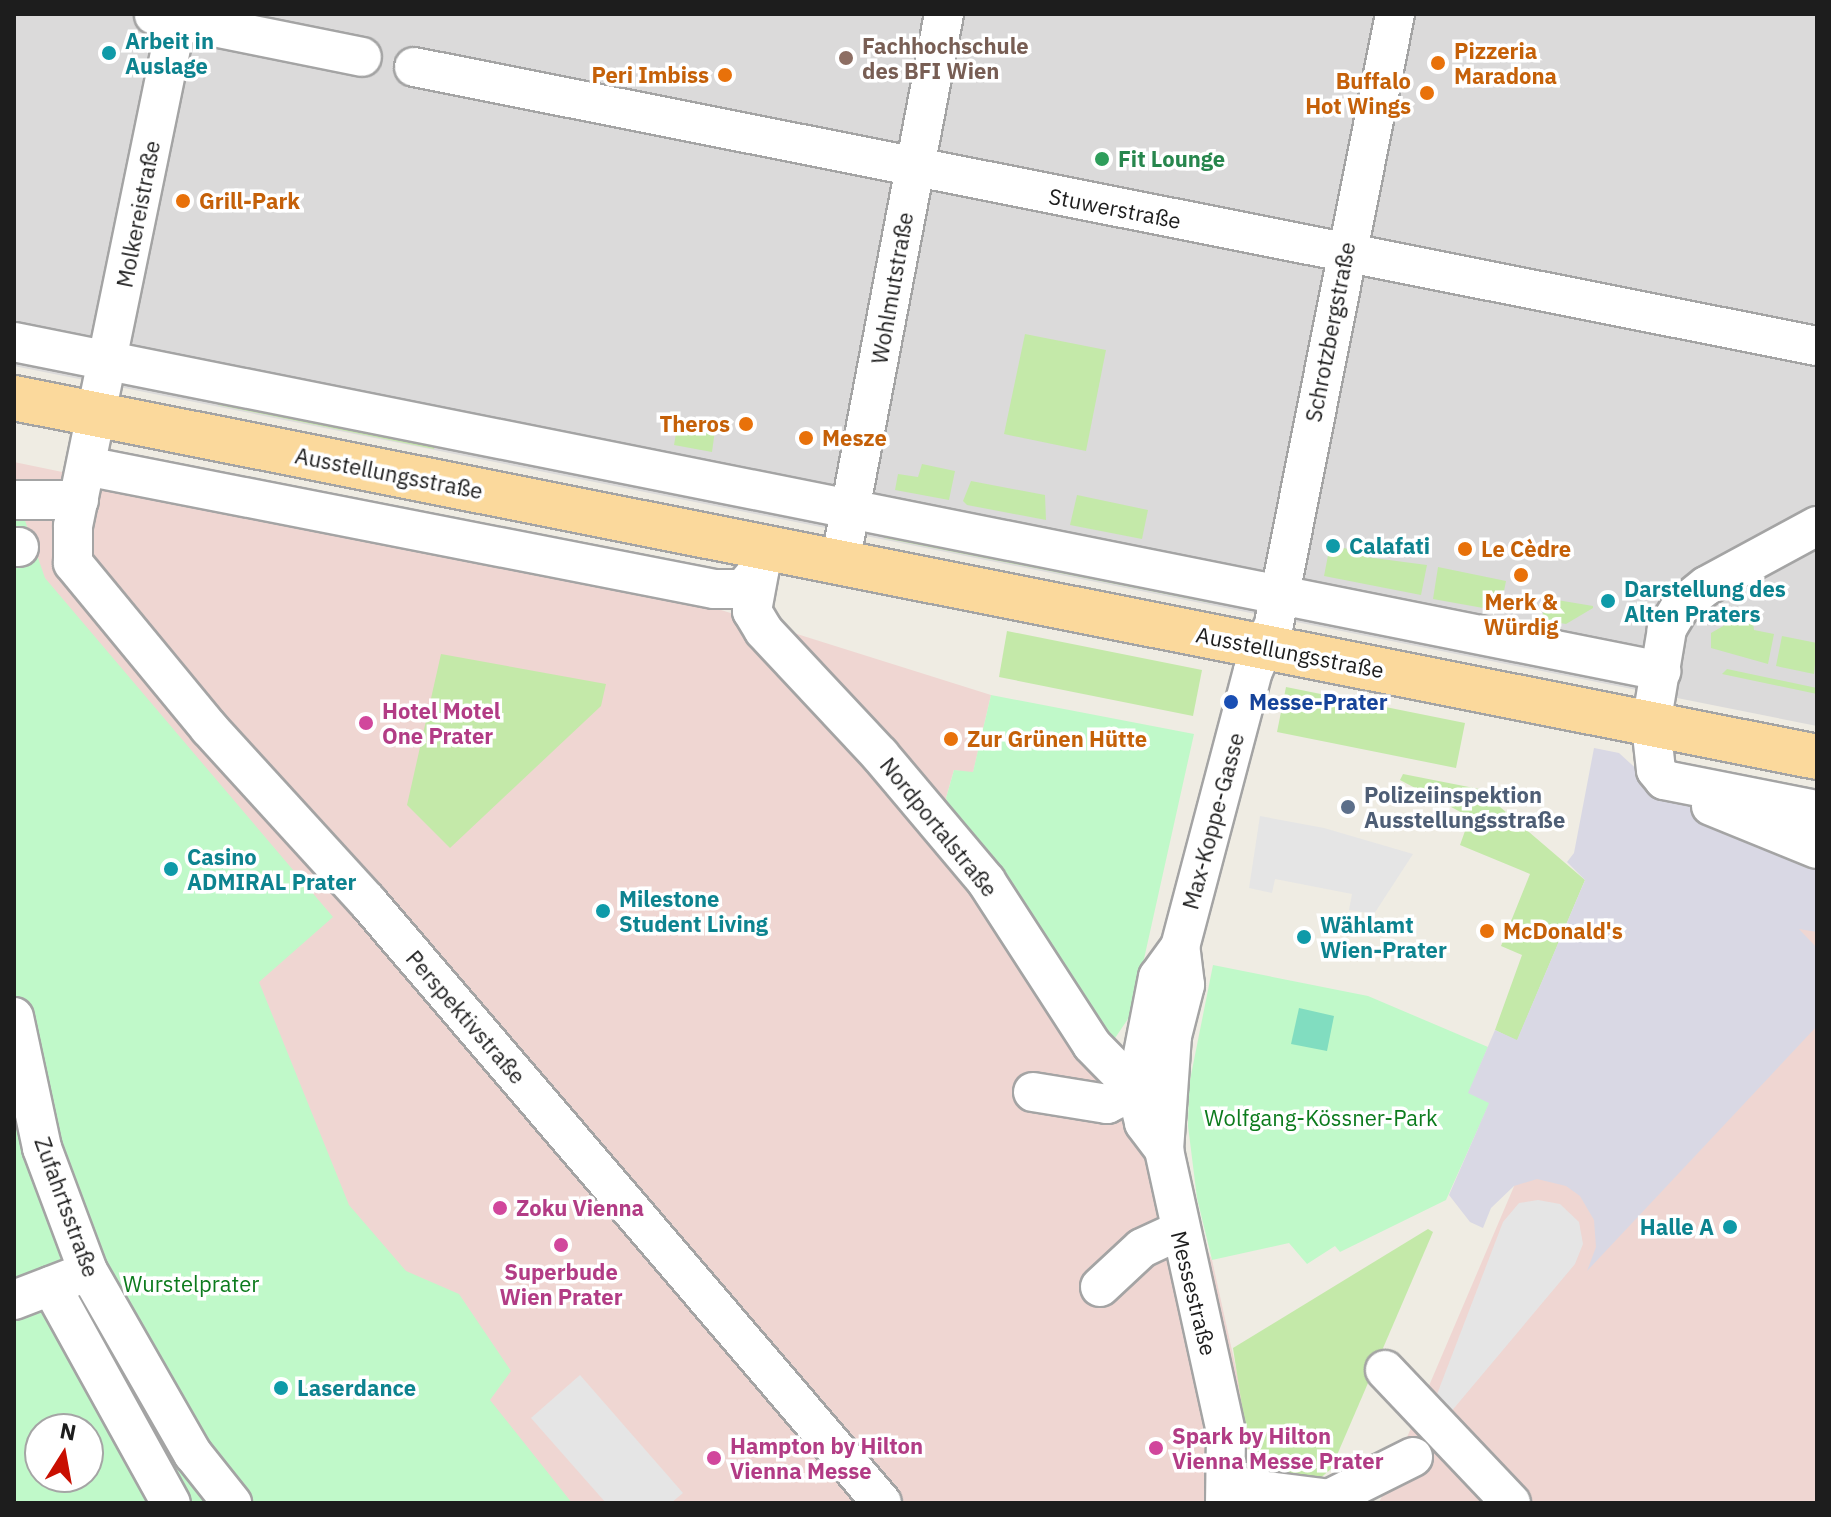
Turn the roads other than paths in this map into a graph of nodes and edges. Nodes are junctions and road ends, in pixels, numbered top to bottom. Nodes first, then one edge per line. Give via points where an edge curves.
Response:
1 (944, 14) edge
2 (1395, 14) edge
3 (169, 16) edge
4 (362, 57) dead end
5 (414, 67) dead end
6 (914, 169) junction
7 (1346, 252) junction
8 (14, 342) edge
9 (1817, 346) edge
10 (108, 361) junction
11 (14, 398) edge
12 (97, 414) junction
13 (79, 497) junction
14 (14, 500) edge
15 (851, 507) junction
16 (1817, 526) edge
17 (16, 538) edge
18 (762, 558) junction
19 (840, 563) junction
20 (1279, 595) junction
21 (1263, 650) junction
22 (1661, 671) junction
23 (1651, 725) junction
24 (1817, 757) edge
25 (1664, 780) junction
26 (1817, 810) edge
27 (1817, 849) edge
28 (1180, 947) junction
29 (14, 1017) edge
30 (1136, 1090) junction
31 (1033, 1092) dead end
32 (1164, 1150) junction
33 (1178, 1231) junction
34 (88, 1271) junction
35 (51, 1286) junction
36 (1100, 1287) dead end
37 (14, 1300) edge
38 (1385, 1370) dead end
39 (1413, 1457) dead end
40 (1227, 1494) edge
41 (1334, 1501) edge
42 (171, 1503) edge
43 (232, 1503) edge
44 (882, 1503) edge
45 (1511, 1503) edge

1 - 6 street, Wohlmutstraße
2 - 7 street, Schrotzbergstraße
3 - 4 street
3 - 10 street, Molkereistraße
5 - 6 street, Stuwerstraße
6 - 7 street, Stuwerstraße
6 - 15 street, Wohlmutstraße
7 - 9 street, Stuwerstraße
7 - 20 street, Schrotzbergstraße
8 - 10 street
10 - 12 street, Molkereistraße
10 - 15 street
11 - 12 main road, Ausstellungsstraße
12 - 13 street, Perspektivstraße
12 - 18 main road, Ausstellungsstraße
13 - 14 street
13 - 17 street
13 - 18 street via 714,589 743,589
13 - 44 street, Perspektivstraße via 70,548 83,581 367,901
15 - 19 street, Wohlmutstraße
15 - 20 street
16 - 22 street via 1687,600 1667,629
18 - 19 main road, Ausstellungsstraße
18 - 30 street, Nordportalstraße via 752,611 764,631 880,755 986,881 1092,1045
19 - 21 main road, Ausstellungsstraße
20 - 21 street, Schrotzbergstraße
20 - 22 street
21 - 23 main road, Ausstellungsstraße
21 - 28 street, Max-Koppe-Gasse
22 - 23 street
23 - 24 main road, Ausstellungsstraße
23 - 25 street via 1656,770
25 - 26 street
25 - 27 street via 1675,792
28 - 30 street, Max-Koppe-Gasse via 1158,977
28 - 32 street, Max-Koppe-Gasse via 1185,985 1172,1036
29 - 34 street, Zufahrtsstraße via 42,1148
30 - 31 street via 1107,1104
30 - 32 street, Messestraße via 1144,1123
32 - 33 street, Messestraße
33 - 36 street via 1142,1248
33 - 40 street, Messestraße via 1226,1433
34 - 35 street
34 - 43 street, Zufahrtsstraße via 193,1454
35 - 37 street
35 - 42 street
38 - 45 street
39 - 41 street
40 - 41 street

